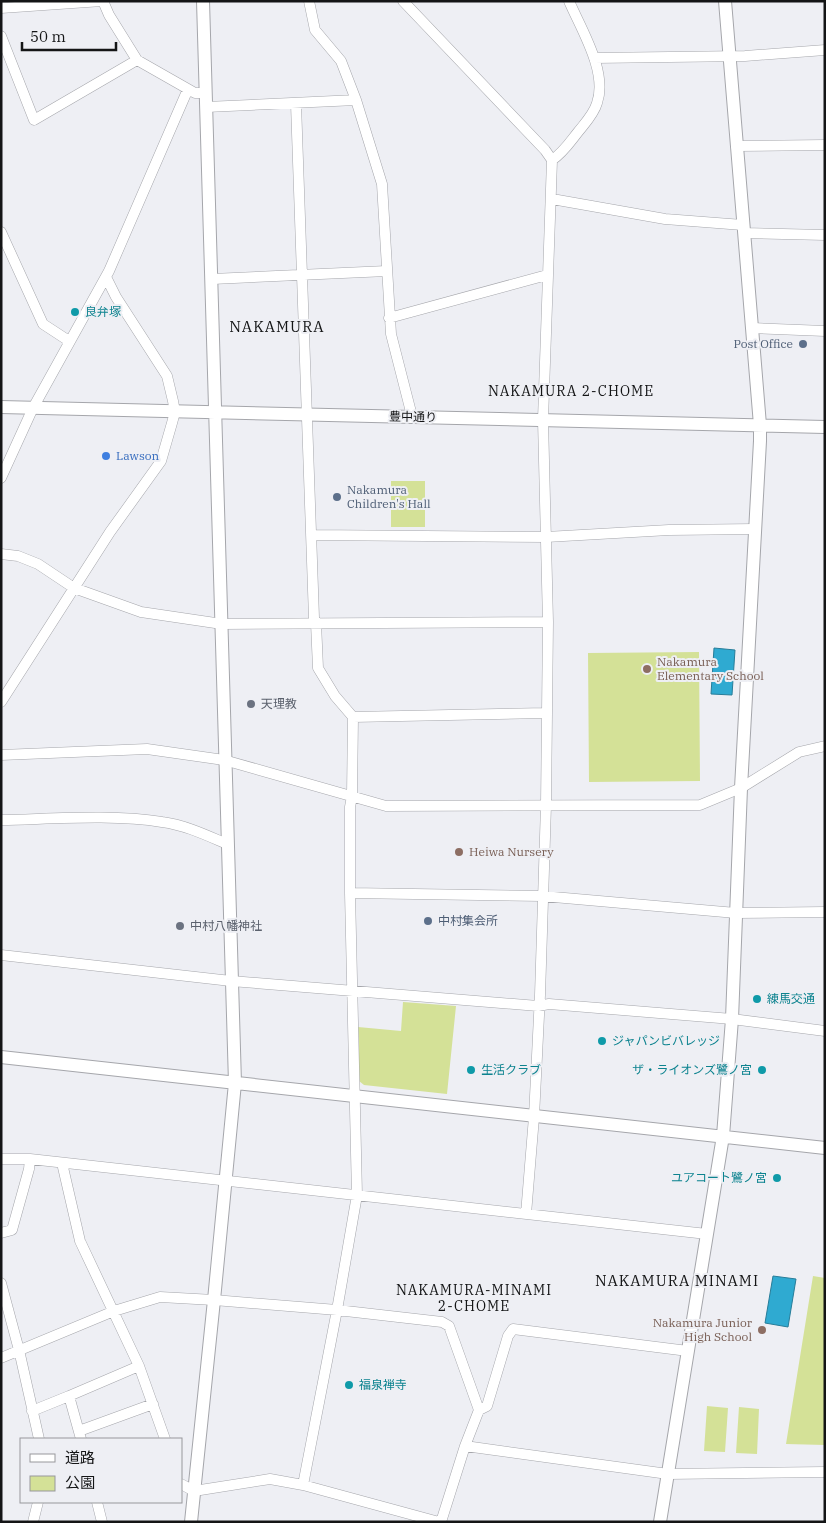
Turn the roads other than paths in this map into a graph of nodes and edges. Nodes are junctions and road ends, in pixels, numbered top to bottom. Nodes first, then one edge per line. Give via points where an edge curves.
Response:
1 (102, 1) edge
2 (203, 1) edge
3 (309, 1) edge
4 (403, 1) edge
5 (568, 1) edge
6 (725, 1) edge
7 (1, 8) edge
8 (1, 36) edge
9 (825, 50) edge
10 (730, 56) junction
11 (594, 58) junction
12 (136, 60) junction
13 (188, 89) junction
14 (206, 92) junction
15 (356, 100) junction
16 (296, 104) junction
17 (206, 107) junction
18 (825, 145) edge
19 (736, 146) junction
20 (552, 160) junction
21 (552, 199) junction
22 (743, 229) junction
23 (2, 235) edge
24 (825, 236) edge
25 (387, 271) junction
26 (301, 274) junction
27 (547, 275) junction
28 (106, 277) junction
29 (212, 279) junction
30 (389, 318) junction
31 (752, 328) junction
32 (825, 330) edge
33 (69, 341) junction
34 (1, 407) edge
35 (33, 408) junction
36 (175, 412) junction
37 (216, 412) junction
38 (307, 414) junction
39 (412, 416) junction
40 (543, 420) junction
41 (760, 425) junction
42 (825, 427) edge
43 (1, 478) edge
44 (755, 529) junction
45 (311, 535) junction
46 (546, 537) junction
47 (1, 554) edge
48 (74, 588) junction
49 (548, 622) junction
50 (316, 623) junction
51 (222, 624) junction
52 (1, 702) edge
53 (546, 713) junction
54 (353, 717) junction
55 (825, 746) edge
56 (1, 755) edge
57 (224, 760) junction
58 (741, 788) junction
59 (352, 796) junction
60 (546, 805) junction
61 (1, 820) edge
62 (227, 844) junction
63 (350, 893) junction
64 (542, 896) junction
65 (825, 912) edge
66 (736, 913) junction
67 (1, 955) edge
68 (231, 980) junction
69 (352, 992) junction
70 (538, 1006) junction
71 (732, 1019) junction
72 (825, 1031) edge
73 (1, 1057) edge
74 (234, 1083) junction
75 (355, 1096) junction
76 (534, 1117) junction
77 (723, 1136) junction
78 (825, 1148) edge
79 (1, 1159) edge
80 (30, 1159) junction
81 (62, 1163) junction
82 (225, 1182) junction
83 (357, 1195) junction
84 (526, 1214) junction
85 (1, 1233) edge
86 (707, 1234) junction
87 (1, 1283) edge
88 (214, 1300) junction
89 (337, 1310) junction
90 (114, 1311) junction
91 (19, 1350) junction
92 (688, 1351) junction
93 (1, 1358) edge
94 (138, 1366) junction
95 (69, 1396) junction
96 (153, 1404) junction
97 (479, 1410) junction
98 (32, 1412) junction
99 (80, 1435) edge
100 (38, 1438) edge
101 (165, 1438) edge
102 (465, 1446) junction
103 (825, 1472) edge
104 (668, 1474) junction
105 (182, 1485) edge
106 (303, 1485) junction
107 (194, 1491) junction
108 (38, 1503) edge
109 (97, 1503) edge
110 (33, 1522) edge
111 (102, 1522) edge
112 (191, 1522) edge
113 (440, 1522) edge
114 (660, 1522) edge

1 - 7 street
1 - 12 street
2 - 14 street
3 - 15 street via 315,30 341,61
4 - 20 street
5 - 11 street
6 - 10 street
8 - 12 street via 34,120
9 - 10 street
10 - 11 street
10 - 19 street
11 - 20 street via 601,84 598,103 559,156
12 - 13 street
13 - 14 street via 195,93
13 - 28 street
14 - 17 street
15 - 16 street
15 - 25 street via 382,184
16 - 17 street
16 - 26 street
17 - 29 street
18 - 19 street
19 - 22 street
20 - 21 street
21 - 22 street
21 - 27 street
22 - 24 street
22 - 31 street
23 - 33 street via 43,324
25 - 26 street
25 - 30 street
26 - 29 street
26 - 38 street
27 - 30 street
27 - 40 street
28 - 33 street
28 - 36 street via 116,298 167,376
29 - 37 street
30 - 39 street
31 - 32 street
31 - 41 street
33 - 35 street
34 - 35 street, 豊中通り
35 - 36 street, 豊中通り
35 - 43 street
36 - 37 street, 豊中通り
36 - 48 street via 161,461
37 - 38 street, 豊中通り
37 - 51 street
38 - 39 street, 豊中通り
38 - 45 street
39 - 40 street, 豊中通り
40 - 41 street, 豊中通り
40 - 46 street
41 - 42 street, 豊中通り
41 - 44 street
44 - 46 street
44 - 58 street
45 - 46 street
45 - 50 street
46 - 49 street
47 - 48 street via 18,556 38,564
48 - 51 street via 141,612
48 - 52 street
49 - 50 street
49 - 53 street
50 - 51 street
50 - 54 street via 318,668
51 - 57 street
53 - 54 street
53 - 60 street
54 - 59 street
55 - 58 street via 799,752
56 - 57 street via 147,749
57 - 59 street
57 - 62 street
58 - 60 street via 700,805
58 - 66 street
59 - 60 street via 386,806
59 - 63 street
60 - 64 street
61 - 62 street via 149,820 188,828
62 - 68 street
63 - 64 street
63 - 69 street
64 - 66 street
64 - 70 street
65 - 66 street
66 - 71 street
67 - 68 street
68 - 69 street
68 - 74 street
69 - 70 street
69 - 75 street
70 - 71 street via 549,1004
70 - 76 street
71 - 72 street
71 - 77 street
73 - 74 street
74 - 75 street
74 - 82 street
75 - 76 street
75 - 83 street
76 - 77 street
76 - 84 street
77 - 78 street
77 - 86 street
79 - 80 street
80 - 81 street
80 - 85 street via 12,1230
81 - 82 street
81 - 90 street via 80,1240
82 - 83 street
82 - 88 street
83 - 84 street
83 - 89 street
84 - 86 street
86 - 92 street
87 - 91 street
88 - 89 street
88 - 90 street via 160,1297
88 - 107 street
89 - 97 street via 442,1322 449,1326
89 - 106 street
90 - 91 street
90 - 94 street
91 - 93 street
91 - 98 street
92 - 97 street via 512,1329 487,1406
92 - 104 street
94 - 95 street
94 - 96 street
95 - 98 street
95 - 99 street
96 - 99 street
96 - 101 street
97 - 102 street
98 - 100 street
102 - 104 street
102 - 113 street
103 - 104 street
104 - 114 street
105 - 107 street
106 - 107 street via 270,1479
106 - 113 street
107 - 112 street
108 - 110 street
109 - 111 street

